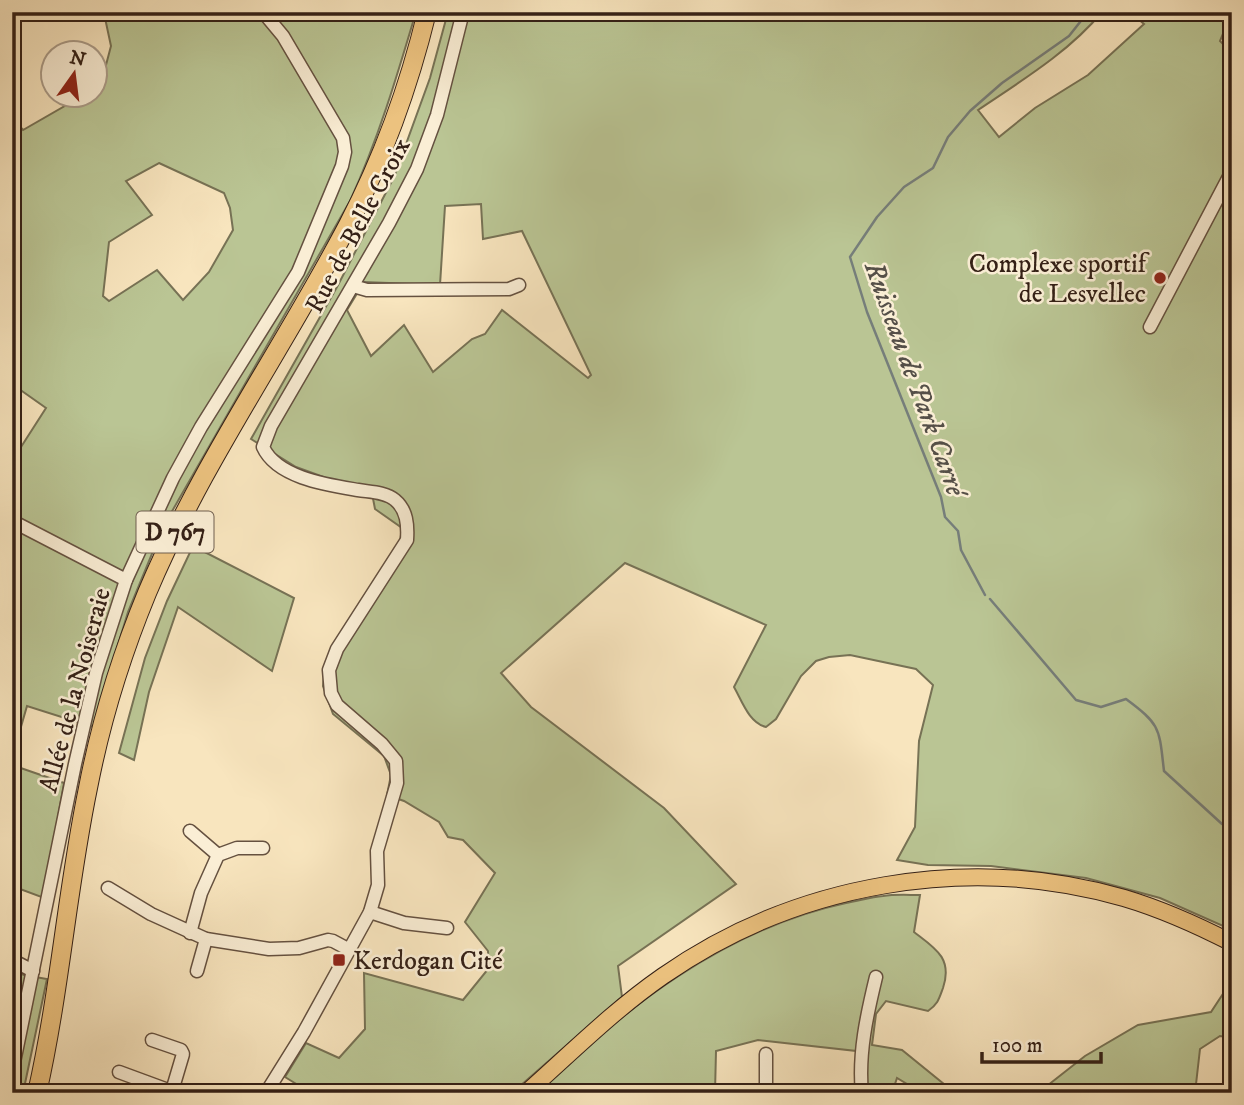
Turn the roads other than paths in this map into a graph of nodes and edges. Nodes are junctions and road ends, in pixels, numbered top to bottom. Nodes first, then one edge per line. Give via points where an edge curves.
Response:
1 (263, 12) edge
2 (427, 12) edge
3 (438, 12) edge
4 (463, 12) edge
5 (1232, 172) edge
6 (519, 285) dead end
7 (353, 286) junction
8 (1150, 327) dead end
9 (12, 521) edge
10 (126, 580) junction
11 (190, 831) dead end
12 (263, 848) dead end
13 (218, 855) junction
14 (107, 888) dead end
15 (370, 912) junction
16 (447, 928) dead end
17 (190, 933) junction
18 (206, 939) junction
19 (1232, 943) edge
20 (348, 949) junction
21 (12, 960) edge
22 (33, 971) junction
23 (197, 971) dead end
24 (876, 977) dead end
25 (152, 1040) dead end
26 (766, 1054) dead end
27 (12, 1072) edge
28 (119, 1072) dead end
29 (174, 1092) edge
30 (37, 1093) edge
31 (48, 1093) edge
32 (266, 1093) edge
33 (526, 1093) edge
34 (766, 1093) edge
35 (862, 1093) edge

1 - 10 street, Allée de la Noiseraie via 283,36 343,138 342,166 298,272 201,427
2 - 30 highway, D 767 via 399,107 363,195 189,503 130,638 88,787
3 - 31 highway, D 767 via 404,125 369,208 208,491 173,559 138,648 96,801
4 - 7 street, Rue de Belle Croix via 438,115 417,169
5 - 8 street
6 - 7 street via 509,289 367,290
7 - 15 street, Rue de Belle Croix via 263,447 277,466 298,475 394,499 408,524 407,540 337,649 329,670 337,705 390,752 398,771 377,851 378,885
9 - 10 street
10 - 22 street, Allée de la Noiseraie via 96,673
11 - 13 street
12 - 13 street via 237,848
13 - 17 street
14 - 17 street
15 - 16 street via 404,923
15 - 20 street
17 - 18 street
18 - 20 street via 268,949 299,948 328,940
18 - 23 street
19 - 33 main road via 1123,898 1031,880 968,877 842,893 765,919 701,951 622,1007
20 - 32 street
21 - 22 street
22 - 27 street, Allée de la Noiseraie
24 - 35 street via 863,1046
25 - 29 street via 183,1054
26 - 34 street
28 - 29 street

